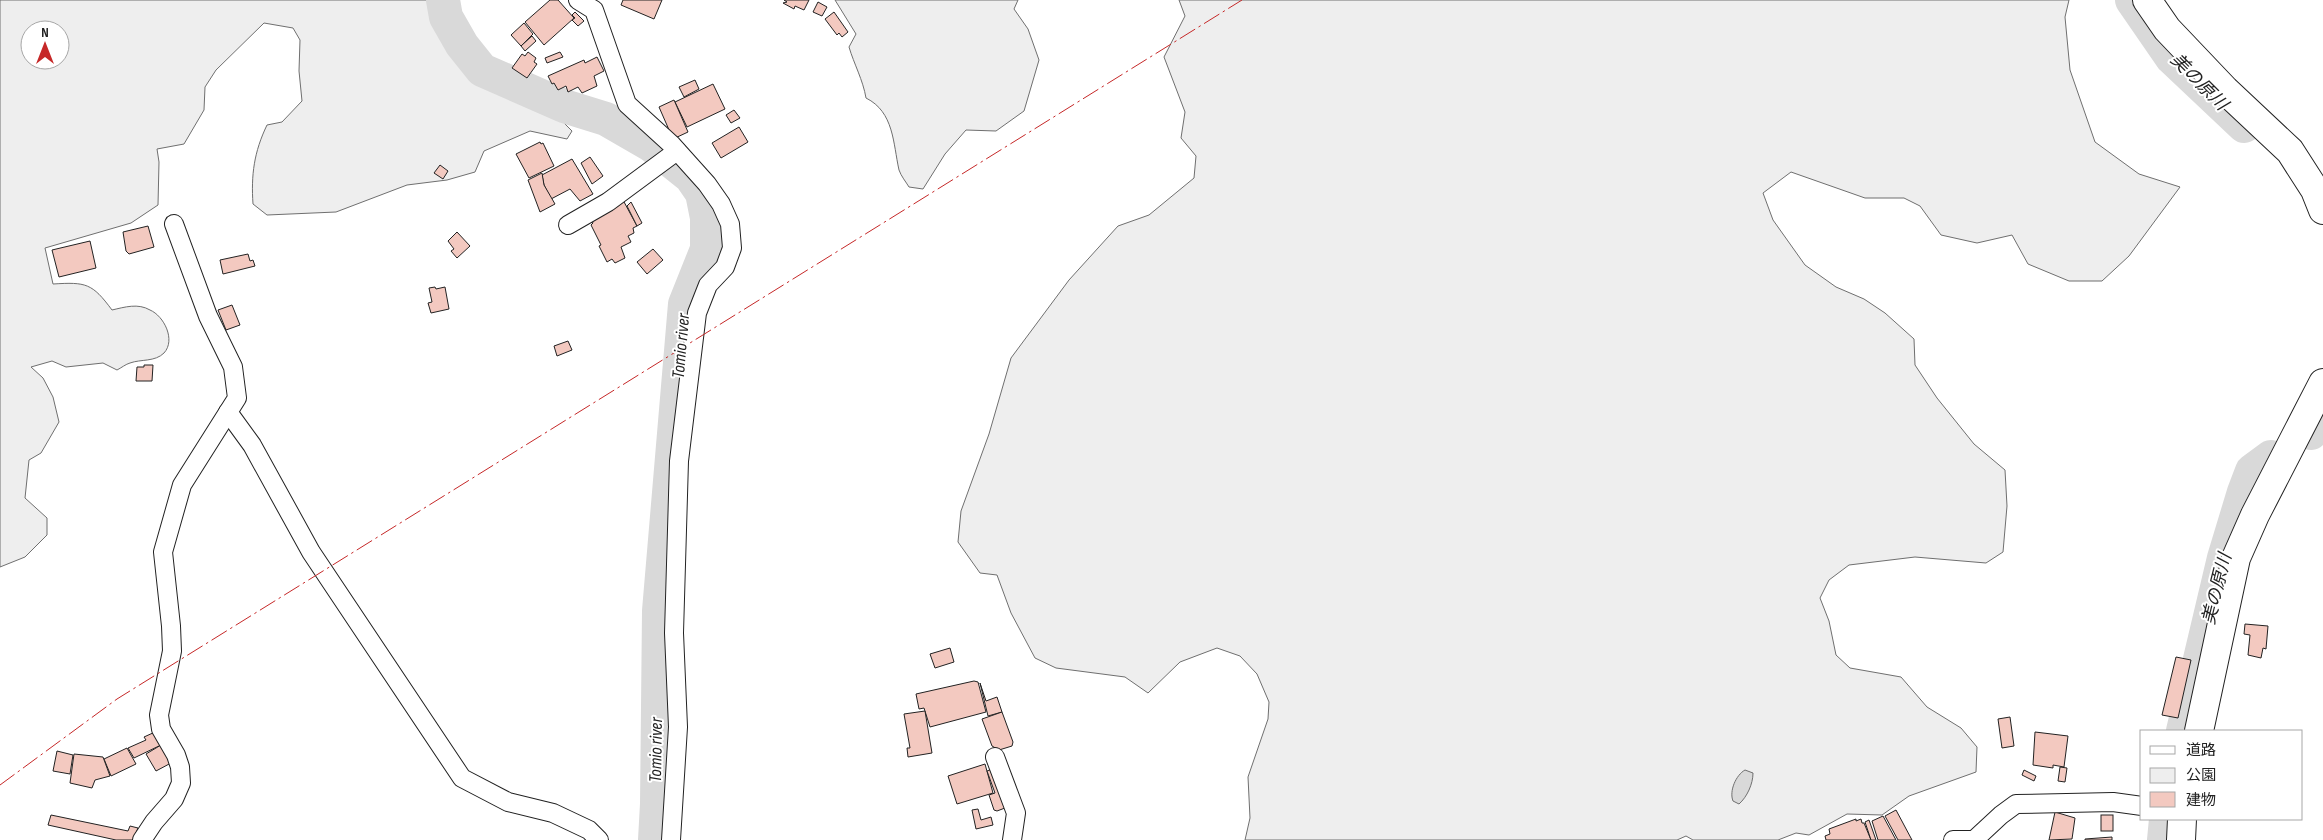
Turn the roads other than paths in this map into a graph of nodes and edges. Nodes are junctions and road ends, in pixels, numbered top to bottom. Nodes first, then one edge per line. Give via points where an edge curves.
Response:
1 (578, 0) edge
2 (2148, 0) edge
3 (596, 5) edge
4 (677, 151) junction
5 (2323, 210) edge
6 (174, 224) dead end
7 (568, 225) dead end
8 (2323, 383) edge
9 (228, 412) junction
10 (2199, 730) edge
11 (995, 757) dead end
12 (2140, 806) edge
13 (2182, 820) edge
14 (142, 840) edge
15 (599, 840) edge
16 (671, 840) edge
17 (1012, 840) edge
18 (1953, 840) edge
19 (1973, 840) edge
20 (2181, 840) edge

1 - 3 street
2 - 5 main road via 2167,29 2290,151 2315,190
3 - 4 street via 627,104
4 - 7 street via 608,202
4 - 16 street via 721,204 730,224 732,248 725,267 708,285 697,313 679,461 674,632 678,727
6 - 9 street via 208,316 233,367 237,398
8 - 10 main road via 2236,558
9 - 14 street via 182,485 163,552 172,651 159,715 161,729 180,767 180,783 174,799
9 - 15 street via 252,445 311,552 462,778 508,802 553,813 589,830
11 - 17 street via 1016,813
12 - 19 street via 2112,802 2016,804
13 - 20 main road
18 - 19 street

